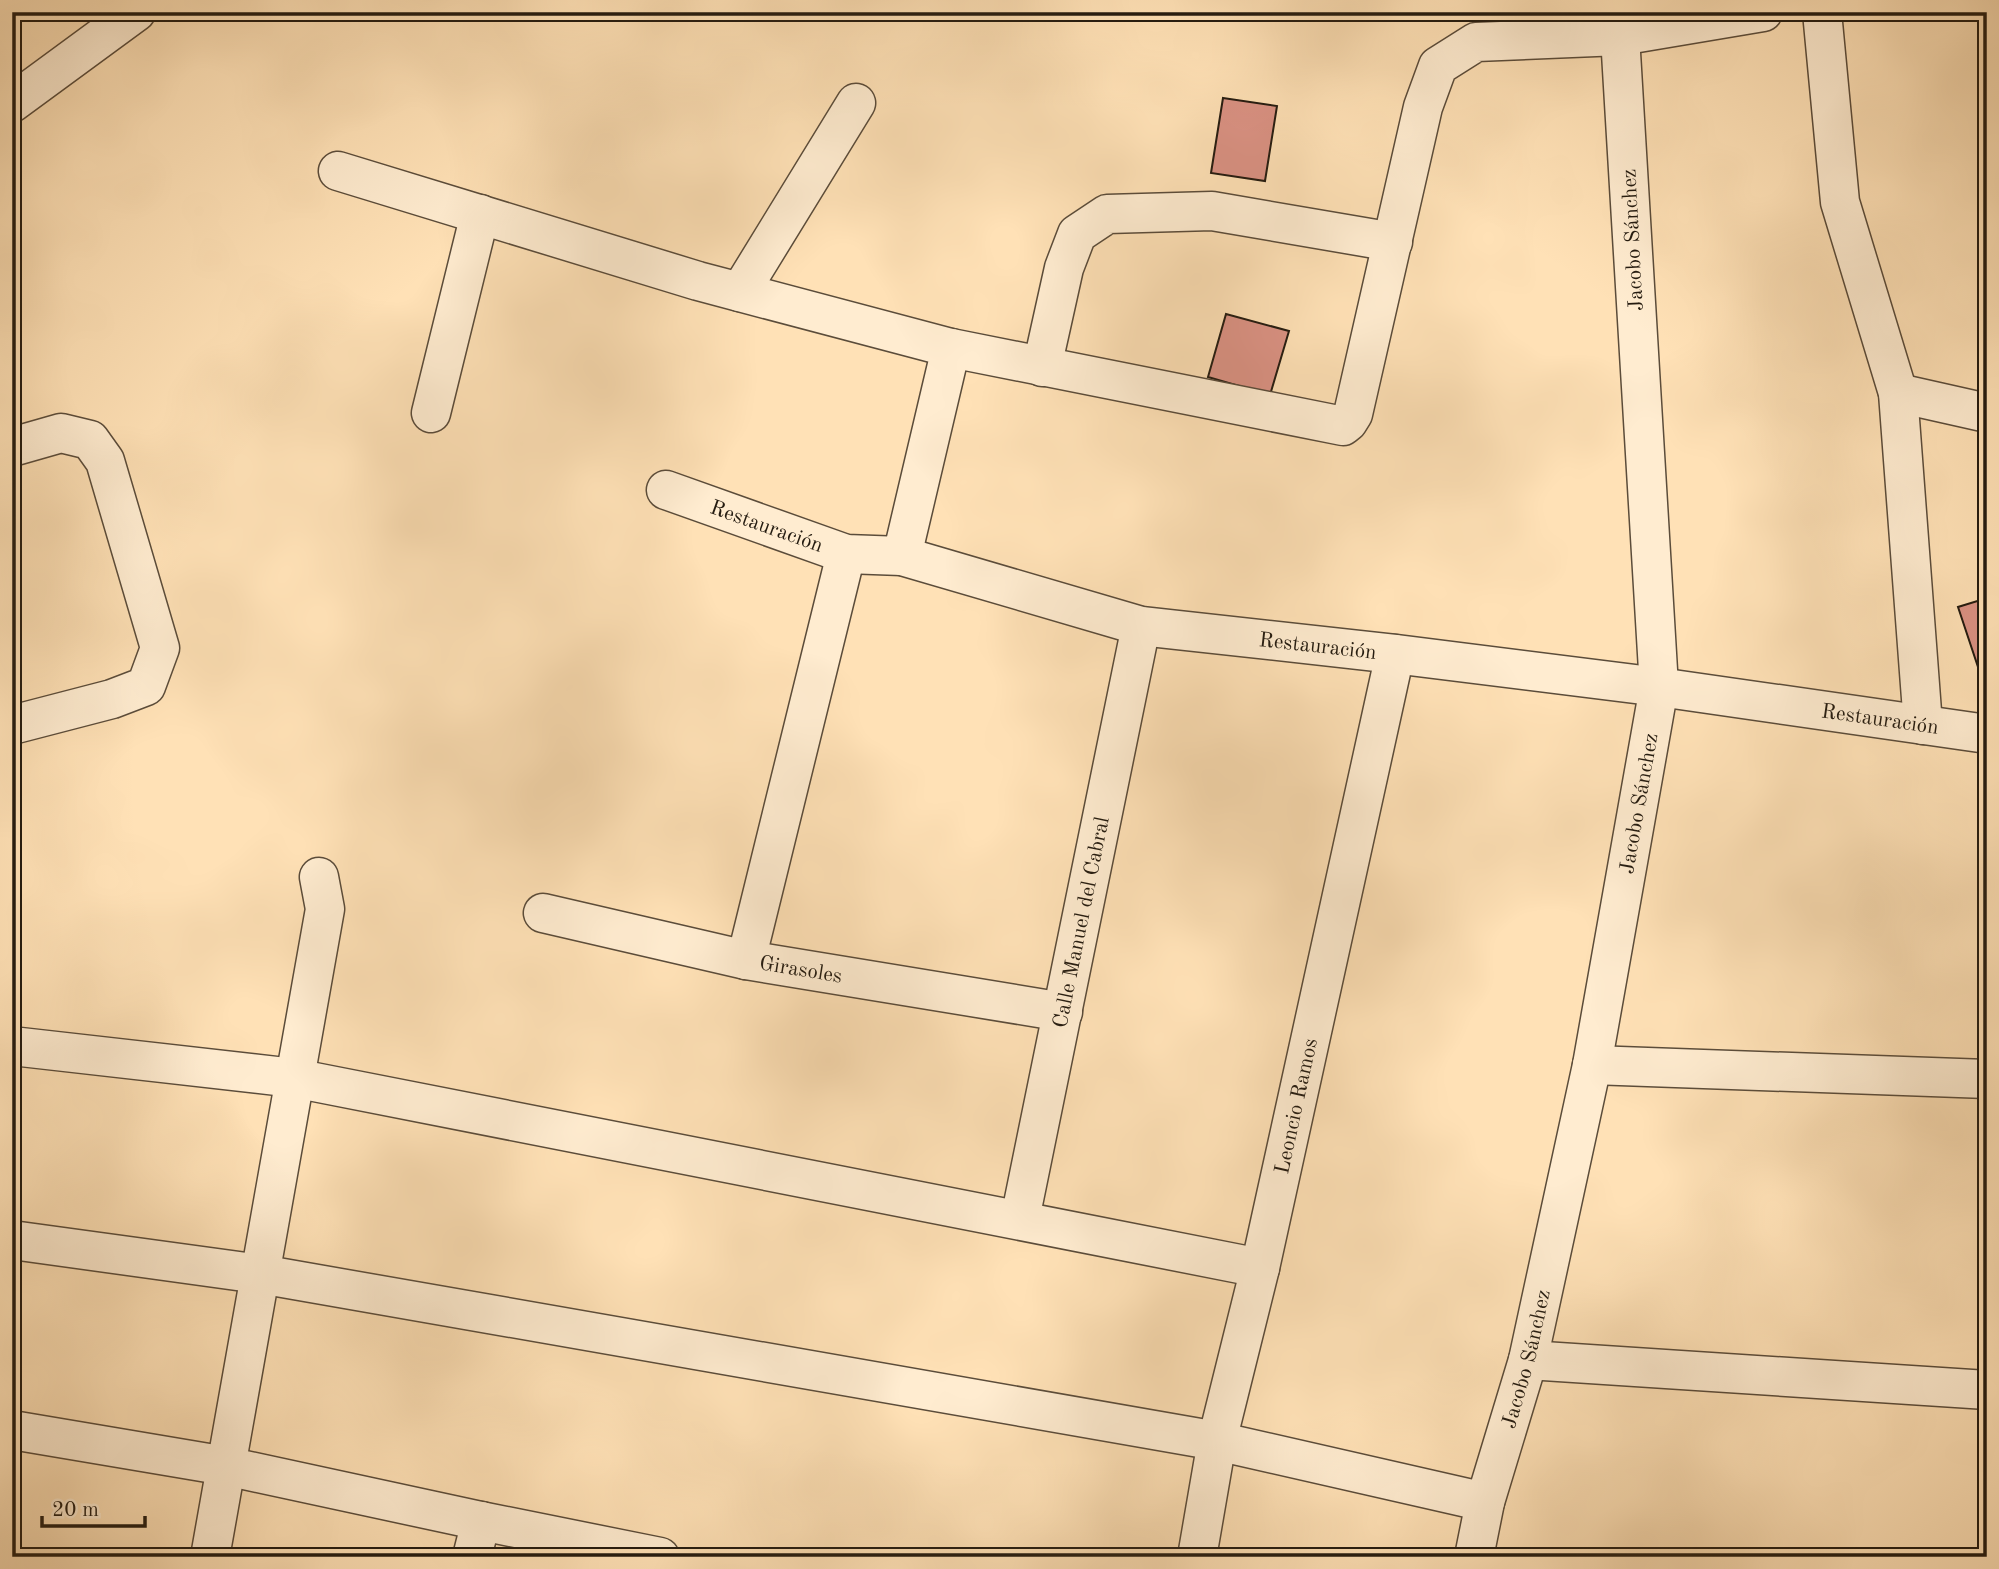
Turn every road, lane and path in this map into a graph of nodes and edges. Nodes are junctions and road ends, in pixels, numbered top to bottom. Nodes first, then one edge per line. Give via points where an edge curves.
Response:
1 (1763, 12) edge
2 (1822, 12) edge
3 (116, 18) edge
4 (1620, 36) junction
5 (12, 103) edge
6 (856, 103) dead end
7 (338, 171) dead end
8 (480, 214) junction
9 (1393, 242) junction
10 (740, 292) junction
11 (951, 348) junction
12 (1042, 367) junction
13 (1898, 393) junction
14 (431, 413) dead end
15 (1987, 413) edge
16 (12, 447) edge
17 (666, 489) dead end
18 (846, 554) junction
19 (901, 556) junction
20 (1141, 626) junction
21 (1395, 654) junction
22 (1659, 687) junction
23 (12, 725) edge
24 (1923, 725) junction
25 (1987, 734) edge
26 (319, 877) dead end
27 (543, 913) dead end
28 (746, 960) junction
29 (1063, 1012) junction
30 (12, 1046) edge
31 (1592, 1065) junction
32 (294, 1078) junction
33 (1987, 1079) edge
34 (1020, 1219) junction
35 (13, 1245) edge
36 (1260, 1268) junction
37 (260, 1274) junction
38 (1528, 1360) junction
39 (1987, 1390) edge
40 (12, 1430) edge
41 (1217, 1441) junction
42 (226, 1466) junction
43 (1485, 1502) junction
44 (476, 1539) edge
45 (209, 1557) edge
46 (660, 1557) edge
47 (1197, 1557) edge
48 (1474, 1557) edge

1 - 4 street
2 - 13 street via 1840,202
3 - 5 street
4 - 9 street via 1476,42 1438,66 1423,107
4 - 22 street, Jacobo Sánchez
6 - 10 street
7 - 8 street
8 - 10 street
8 - 14 street
9 - 12 street via 1212,211 1107,214 1077,234 1064,268
9 - 12 street via 1353,414 1343,426
10 - 11 street
11 - 12 street
11 - 19 street
13 - 15 street
13 - 24 street
16 - 23 street via 61,433 90,440 105,461 160,648 146,686
17 - 18 street, Restauración
18 - 19 street, Restauración
18 - 28 street
19 - 20 street, Restauración
20 - 21 street, Restauración
20 - 29 street, Calle Manuel del Cabral
21 - 22 street, Restauración
21 - 36 street, Leoncio Ramos
22 - 24 street, Restauración
22 - 31 street, Jacobo Sánchez
24 - 25 street, Restauración
26 - 32 street via 325,909
27 - 28 street, Girasoles
28 - 29 street, Girasoles
29 - 34 street, Calle Manuel del Cabral
30 - 32 street
31 - 33 street
31 - 38 street, Jacobo Sánchez
32 - 34 street
32 - 37 street
34 - 36 street
35 - 37 street
36 - 41 street, Leoncio Ramos
37 - 41 street
37 - 42 street
38 - 39 street
38 - 43 street, Jacobo Sánchez
40 - 42 street
41 - 43 street
41 - 47 street, Leoncio Ramos
42 - 44 street
42 - 45 street
43 - 48 street, Jacobo Sánchez
44 - 46 street

